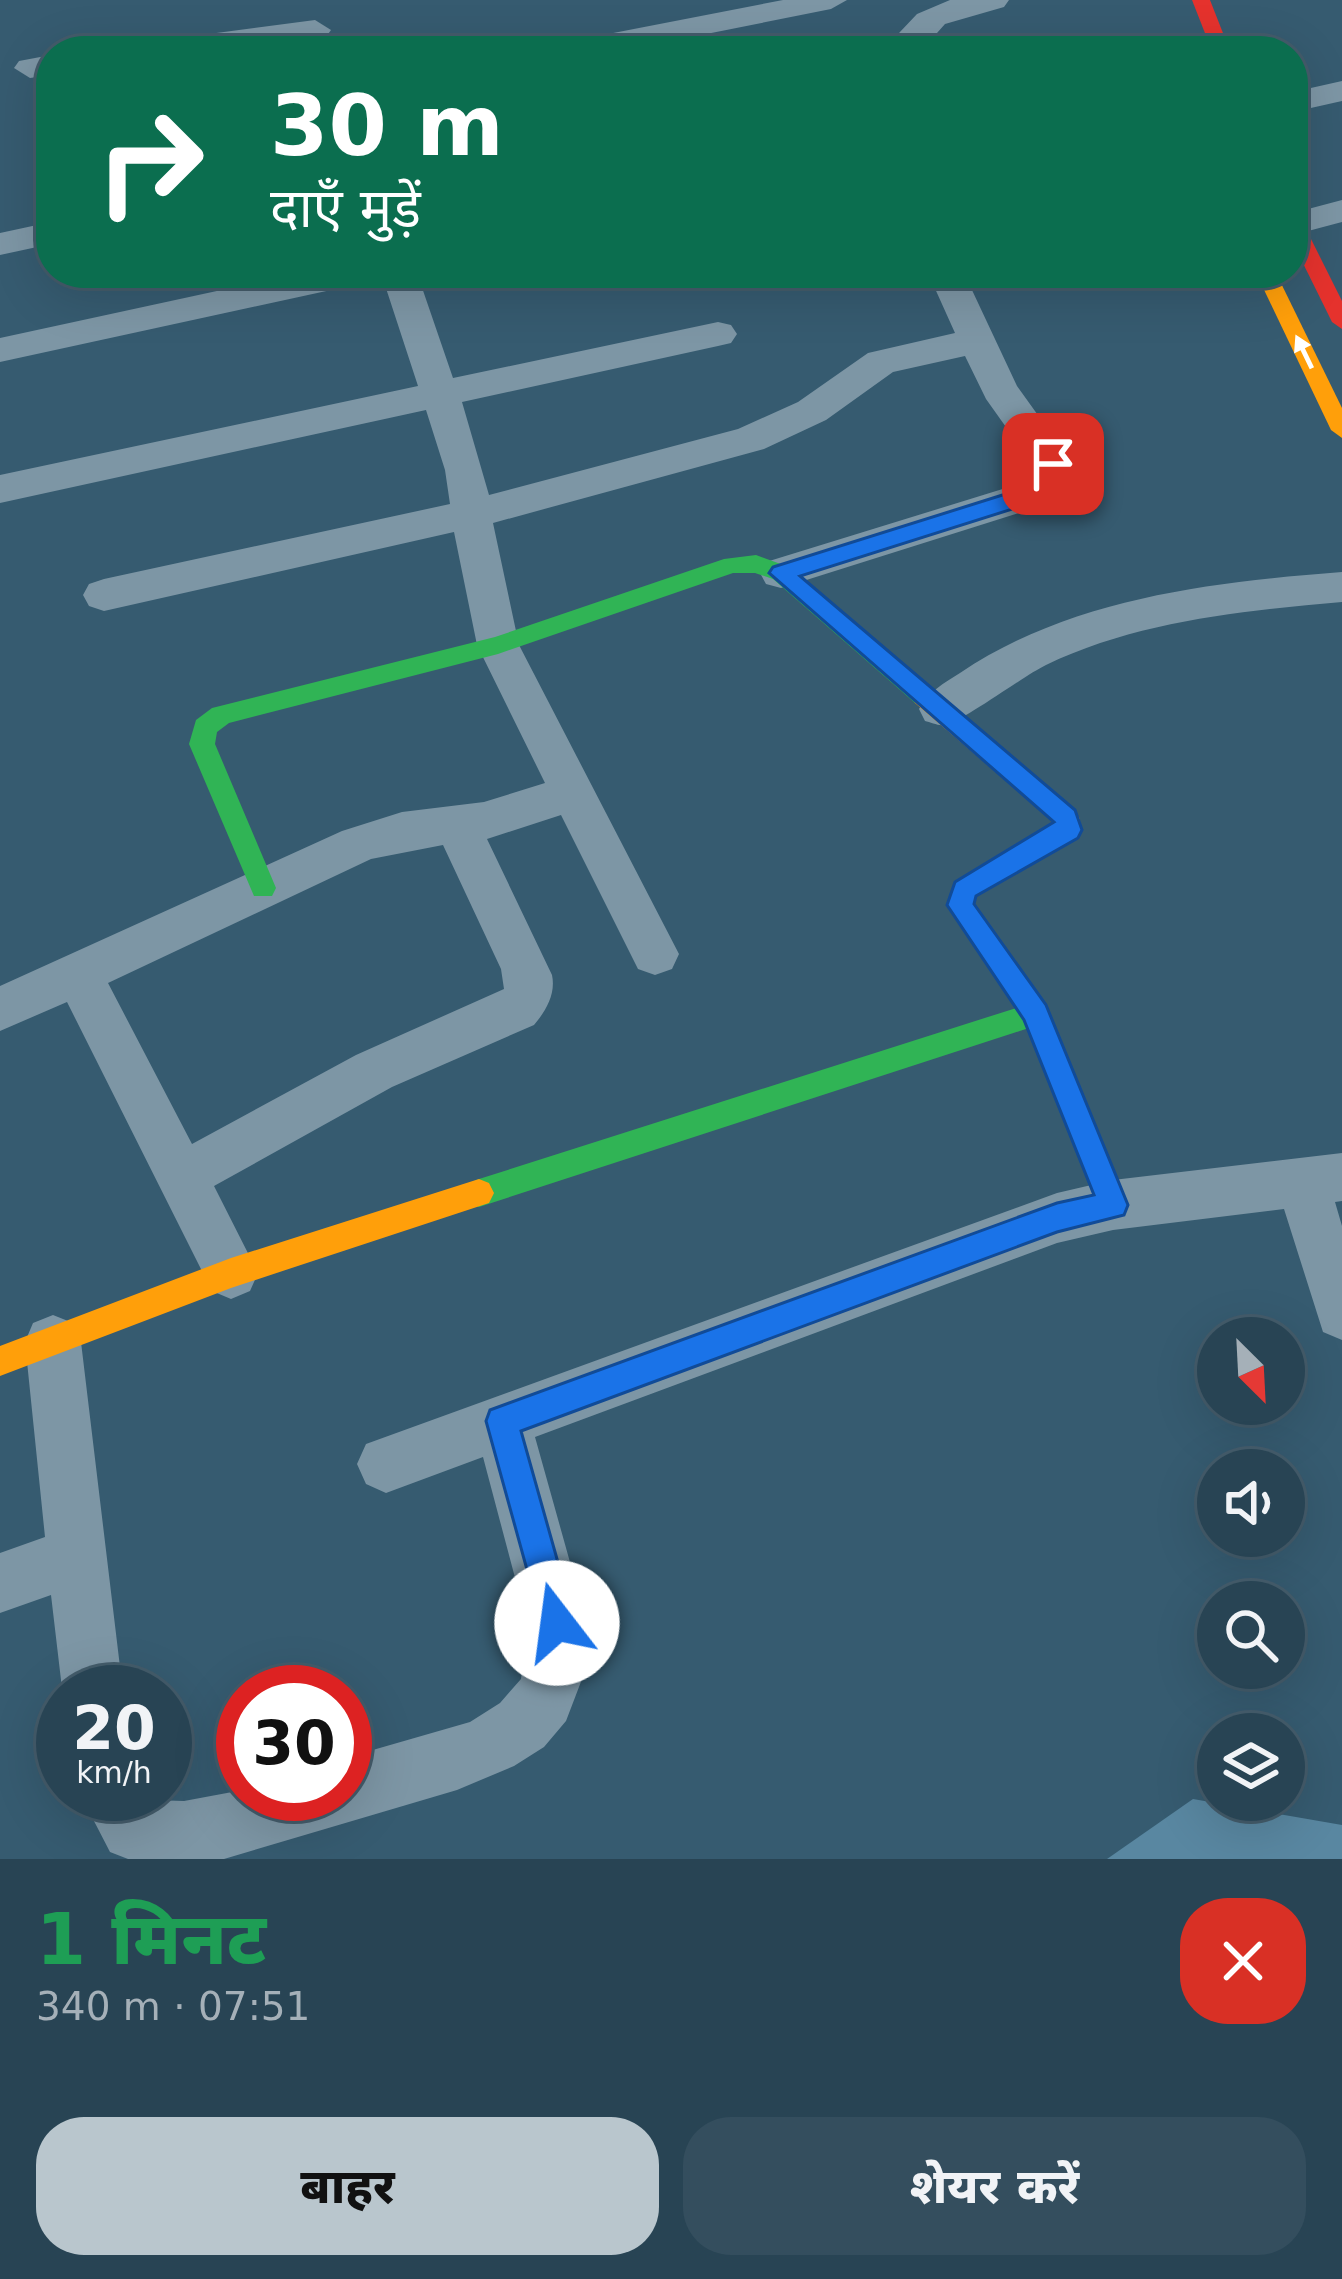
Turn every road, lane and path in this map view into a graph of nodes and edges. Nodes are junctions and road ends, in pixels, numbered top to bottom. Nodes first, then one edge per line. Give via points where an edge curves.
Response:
1 (645, 0) edge
2 (830, 0) edge
3 (993, 0) edge
4 (1201, 0) edge
5 (926, 9) edge
6 (319, 27) edge
7 (670, 32) junction
8 (258, 36) edge
9 (651, 36) edge
10 (1215, 36) edge
11 (1342, 91) edge
12 (1308, 99) edge
13 (1342, 212) edge
14 (1308, 220) edge
15 (36, 236) edge
16 (0, 244) edge
17 (1308, 254) edge
18 (404, 288) edge
19 (953, 288) edge
20 (1273, 288) edge
21 (200, 289) edge
22 (1342, 322) edge
23 (718, 334) dead end
24 (976, 341) junction
25 (0, 350) edge
26 (440, 392) junction
27 (1342, 430) edge
28 (0, 489) edge
29 (471, 514) junction
30 (781, 573) junction
31 (1342, 587) edge
32 (104, 596) dead end
33 (498, 645) junction
34 (941, 709) junction
35 (574, 793) junction
36 (456, 823) junction
37 (263, 888) junction
38 (656, 954) dead end
39 (78, 974) junction
40 (0, 1009) edge
41 (1036, 1014) junction
42 (182, 1178) junction
43 (1322, 1180) edge
44 (1113, 1205) junction
45 (231, 1273) junction
46 (1342, 1313) edge
47 (26, 1351) edge
48 (502, 1421) junction
49 (386, 1464) dead end
50 (76, 1556) junction
51 (0, 1583) edge
52 (89, 1665) edge
53 (372, 1782) edge
54 (128, 1821) edge
55 (242, 1821) edge

1 - 7 street
2 - 7 street
3 - 5 street
4 - 10 street
6 - 8 street
7 - 9 street
11 - 12 street
13 - 14 street
15 - 16 street
17 - 22 street
18 - 26 street
19 - 24 street
27 -> 20 street
21 - 25 street
23 - 26 street
24 - 29 street via 881,362 812,411 749,439
24 - 30 street via 1053,464 1051,478 1033,494
26 - 28 street
26 - 29 street
29 - 32 street
29 - 33 street
30 - 33 street via 732,566
30 - 34 street
31 - 34 street via 1175,608 1077,636 1008,664
33 - 35 street
33 - 37 street via 221,715 205,727 206,758
34 - 41 street via 1066,817 1069,830 964,890 960,905
35 - 36 street
35 - 38 street
36 - 37 street via 358,844
36 - 42 street via 526,969 528,997 517,1010 374,1071
37 - 39 street
39 - 40 street
39 - 42 street
41 - 44 street
41 - 45 street
42 - 45 street
43 - 44 street
43 - 46 street
44 - 48 street via 1057,1218
45 - 47 street
47 - 50 street
48 - 49 street
48 - 53 street via 557,1623 562,1655 549,1697 498,1744
50 - 51 street
50 - 52 street
54 - 55 street via 168,1837

